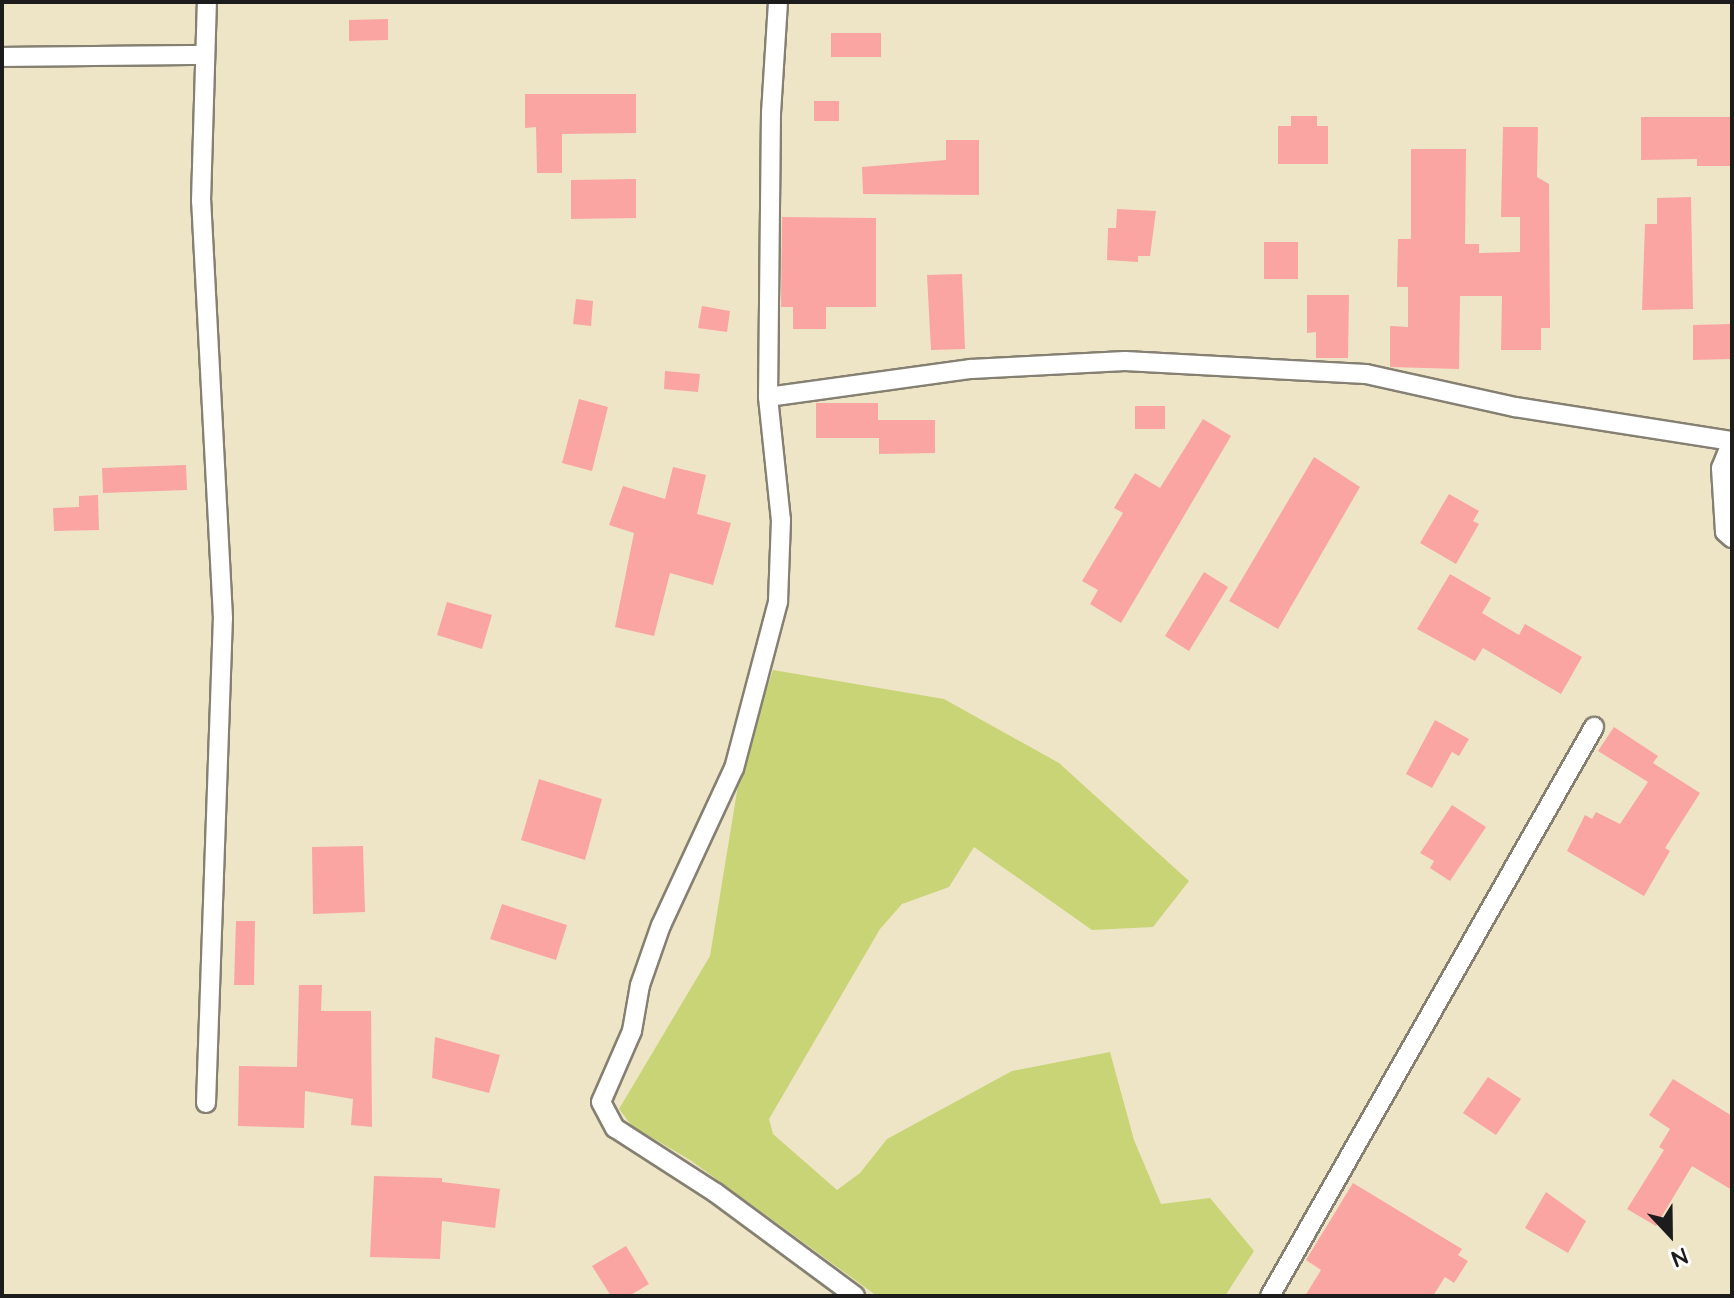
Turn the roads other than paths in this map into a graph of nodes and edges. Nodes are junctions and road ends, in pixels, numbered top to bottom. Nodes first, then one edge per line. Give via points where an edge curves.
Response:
1 (207, 2) edge
2 (778, 2) edge
3 (205, 55) junction
4 (2, 57) edge
5 (768, 397) junction
6 (1732, 441) edge
7 (1732, 538) edge
8 (1594, 727) dead end
9 (206, 1103) dead end
10 (855, 1296) edge
11 (1270, 1296) edge

1 - 3 street
2 - 5 street via 771,112
3 - 4 street
3 - 9 street via 201,201 223,618
5 - 6 street via 971,369 1125,361 1379,376 1515,407
5 - 10 street via 781,520 778,602 756,698 708,834 661,925 640,985 632,1031 601,1102 615,1128 716,1193
6 - 7 street via 1721,468 1725,532
8 - 11 street

